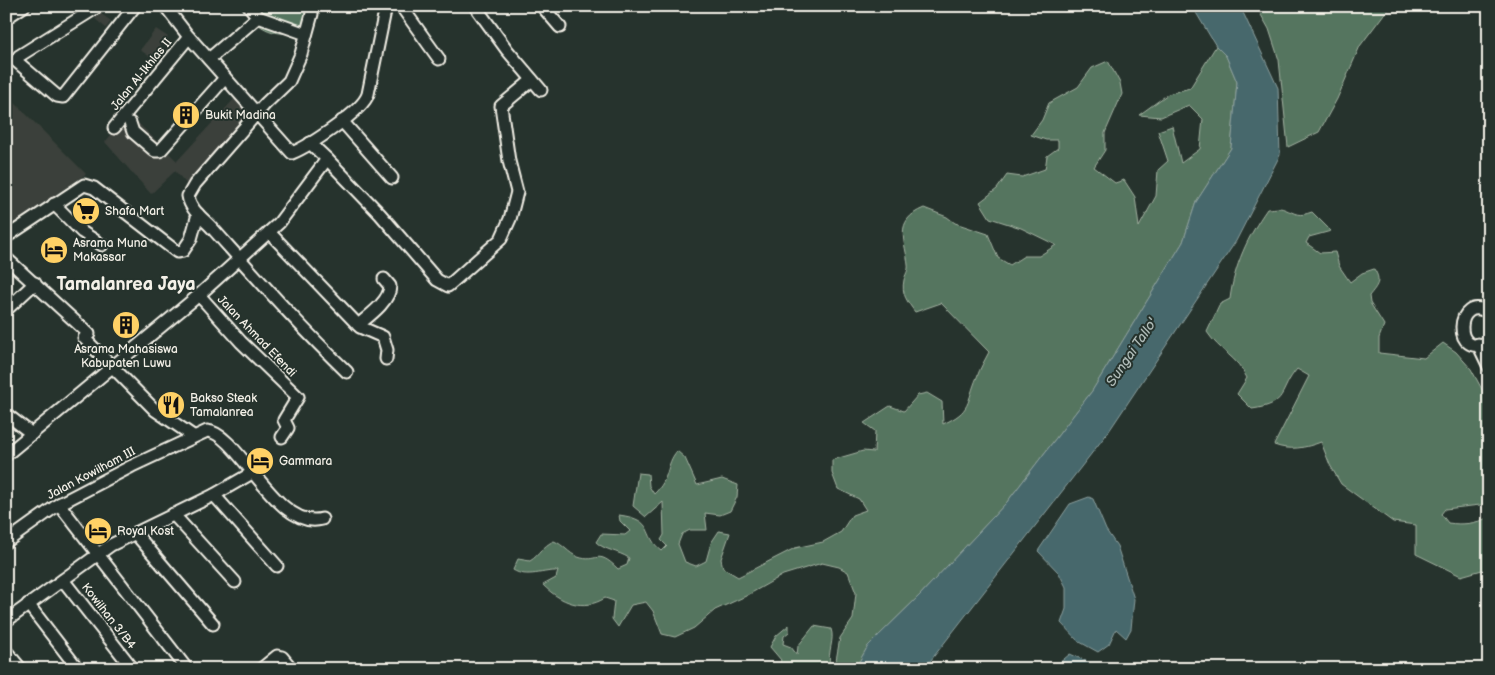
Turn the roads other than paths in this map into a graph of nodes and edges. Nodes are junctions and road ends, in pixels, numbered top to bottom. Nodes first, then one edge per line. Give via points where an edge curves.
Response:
1 (24, 6) edge
2 (99, 6) edge
3 (135, 6) edge
4 (164, 6) edge
5 (249, 6) edge
6 (311, 6) edge
7 (386, 6) edge
8 (401, 6) edge
9 (475, 6) edge
10 (542, 6) edge
11 (258, 17) junction
12 (6, 18) edge
13 (560, 27) dead end
14 (306, 34) junction
15 (189, 38) junction
16 (209, 59) junction
17 (439, 59) dead end
18 (225, 78) junction
19 (532, 80) junction
20 (541, 90) dead end
21 (256, 116) junction
22 (342, 121) junction
23 (130, 123) dead end
24 (114, 128) dead end
25 (310, 143) junction
26 (326, 159) junction
27 (392, 178) dead end
28 (54, 204) junction
29 (198, 214) junction
30 (269, 232) junction
31 (6, 237) edge
32 (102, 245) dead end
33 (6, 258) edge
34 (239, 259) junction
35 (384, 279) dead end
36 (35, 283) junction
37 (199, 295) junction
38 (6, 310) edge
39 (1489, 313) edge
40 (358, 325) junction
41 (1483, 342) edge
42 (386, 358) dead end
43 (114, 367) junction
44 (1489, 367) edge
45 (347, 372) dead end
46 (6, 414) edge
47 (32, 434) junction
48 (193, 436) junction
49 (282, 437) dead end
50 (6, 455) edge
51 (252, 473) junction
52 (214, 495) junction
53 (59, 504) junction
54 (173, 514) junction
55 (322, 519) dead end
56 (135, 533) junction
57 (6, 542) edge
58 (98, 555) junction
59 (277, 566) dead end
60 (63, 580) junction
61 (235, 582) dead end
62 (28, 604) junction
63 (6, 621) edge
64 (213, 624) dead end
65 (6, 651) edge
66 (21, 669) edge
67 (78, 669) edge
68 (133, 669) edge
69 (187, 669) edge
70 (261, 669) edge
71 (292, 669) edge

1 - 12 street
2 - 3 street via 19,56 16,61 57,96 63,97
4 - 15 street
5 - 11 street
6 - 14 street
7 - 22 street via 366,100
8 - 17 street
9 - 19 street
10 - 13 street
11 - 14 street
11 - 16 street
14 - 21 street via 291,78
15 - 16 street
15 - 24 street, Jalan Al-Ikhlas II
16 - 18 street
18 - 21 street
18 - 23 street via 160,151 155,151 133,132
19 - 20 street
19 - 26 street via 501,106 517,192 508,228 495,245 448,286 438,280
21 - 25 street via 290,153
21 - 29 street via 190,191 189,202
22 - 25 street
22 - 27 street
25 - 26 street
26 - 30 street
28 - 29 street via 79,187 88,186 180,252 193,232
28 - 31 street
28 - 32 street via 82,232
29 - 34 street
30 - 34 street
30 - 40 street
33 - 36 street
34 - 37 street
34 - 45 street
35 - 40 street via 390,286 389,292
36 - 38 street
36 - 43 street via 88,334 84,338
37 - 43 street
37 - 49 street, Jalan Ahmad Efendi via 241,342 296,395 298,400 284,420 288,428
39 - 41 street via 1470,311 1461,323 1464,338
40 - 42 street via 383,337
41 - 44 street
43 - 47 street
43 - 48 street via 158,413
46 - 47 street
47 - 50 street
48 - 51 street, Jalan Kowilham III via 207,431 217,433
48 - 53 street, Jalan Kowilham III
51 - 52 street
51 - 55 street via 289,510 307,520
52 - 54 street
52 - 59 street
53 - 57 street, Jalan Kowilham III
53 - 58 street
54 - 56 street
54 - 61 street
56 - 58 street
56 - 64 street
58 - 60 street
58 - 69 street
60 - 62 street
60 - 68 street, Kowilhan 3/B4
62 - 63 street
62 - 67 street
65 - 66 street
70 - 71 street via 277,656 282,657

